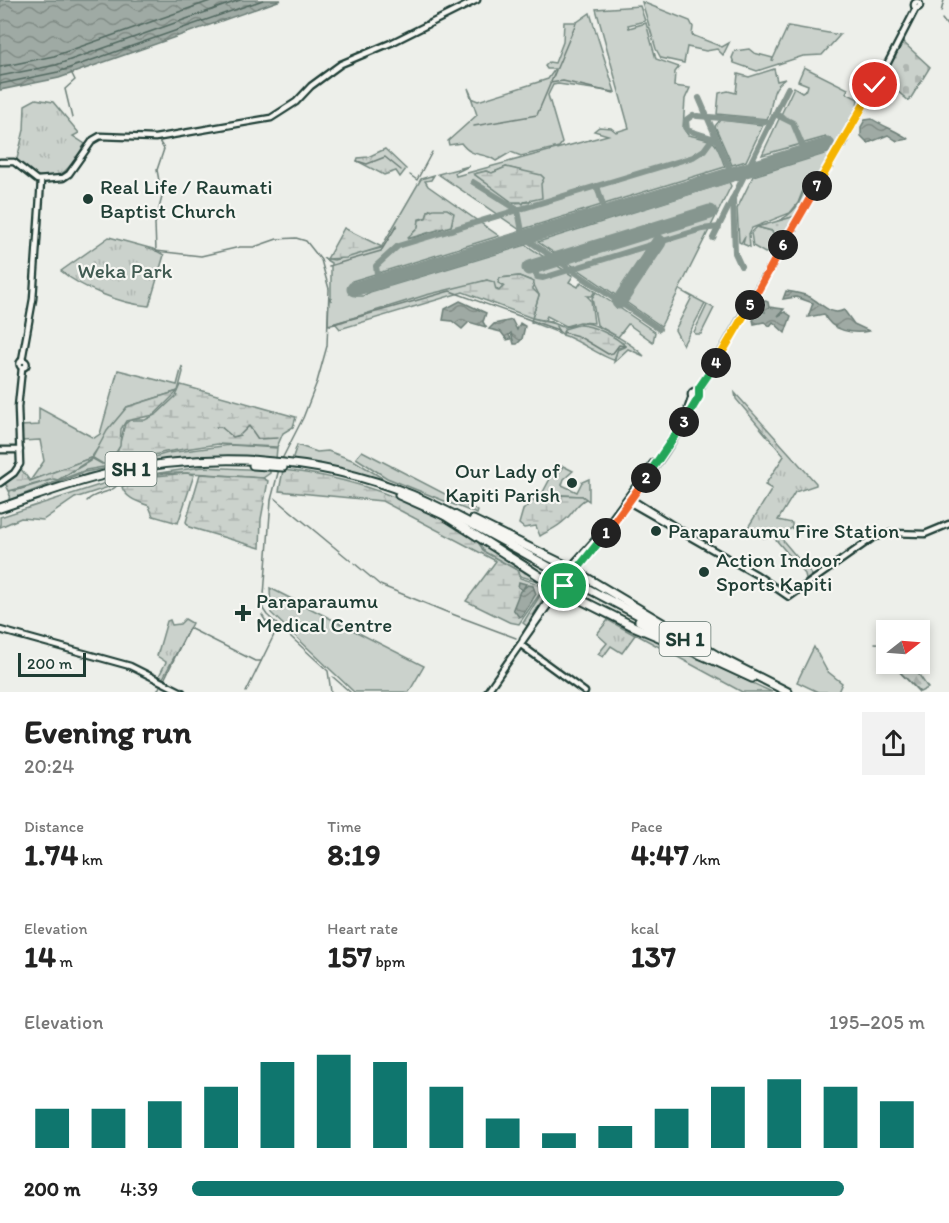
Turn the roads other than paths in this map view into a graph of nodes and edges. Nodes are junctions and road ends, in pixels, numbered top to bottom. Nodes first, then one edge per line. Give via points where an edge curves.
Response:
1 (477, 0) edge
2 (918, 3) edge
3 (0, 162) edge
4 (69, 174) junction
5 (70, 181) dead end
6 (40, 186) junction
7 (0, 450) edge
8 (20, 450) junction
9 (267, 463) junction
10 (291, 466) junction
11 (0, 483) edge
12 (628, 500) junction
13 (435, 505) junction
14 (0, 508) edge
15 (0, 513) edge
16 (440, 513) junction
17 (949, 524) edge
18 (572, 569) junction
19 (552, 571) junction
20 (580, 587) junction
21 (559, 588) junction
22 (0, 630) edge
23 (521, 645) junction
24 (721, 658) junction
25 (712, 660) junction
26 (182, 691) edge
27 (487, 692) edge
28 (585, 692) edge
29 (778, 692) edge
30 (788, 692) edge

1 - 4 main road via 341,64 271,118 155,138 100,136
2 - 12 main road via 881,76 679,428
3 - 6 main road via 14,162
4 - 5 main road
4 - 6 main road
6 - 8 main road via 33,299 18,407
7 - 8 main road
8 - 11 main road via 19,466
9 - 10 highway, SH 1
9 - 14 highway, SH 1 via 213,459 154,465 106,474
9 - 15 highway, SH 1 via 183,466 135,473 90,483
10 - 13 highway, SH 1 via 356,477
10 - 16 highway, SH 1 via 379,488
12 - 17 main road via 757,575 786,597 874,537 925,534
12 - 18 main road
13 - 18 highway
13 - 19 highway, SH 1
16 - 19 highway, SH 1
16 - 21 highway
18 - 21 main road
18 - 24 highway
19 - 20 highway, SH 1, bridge
20 - 24 highway, SH 1
20 - 25 highway, SH 1
21 - 23 main road
21 - 25 highway via 641,630
22 - 26 main road via 130,666
23 - 27 main road
23 - 28 main road
24 - 30 highway, SH 1
25 - 29 highway, SH 1

